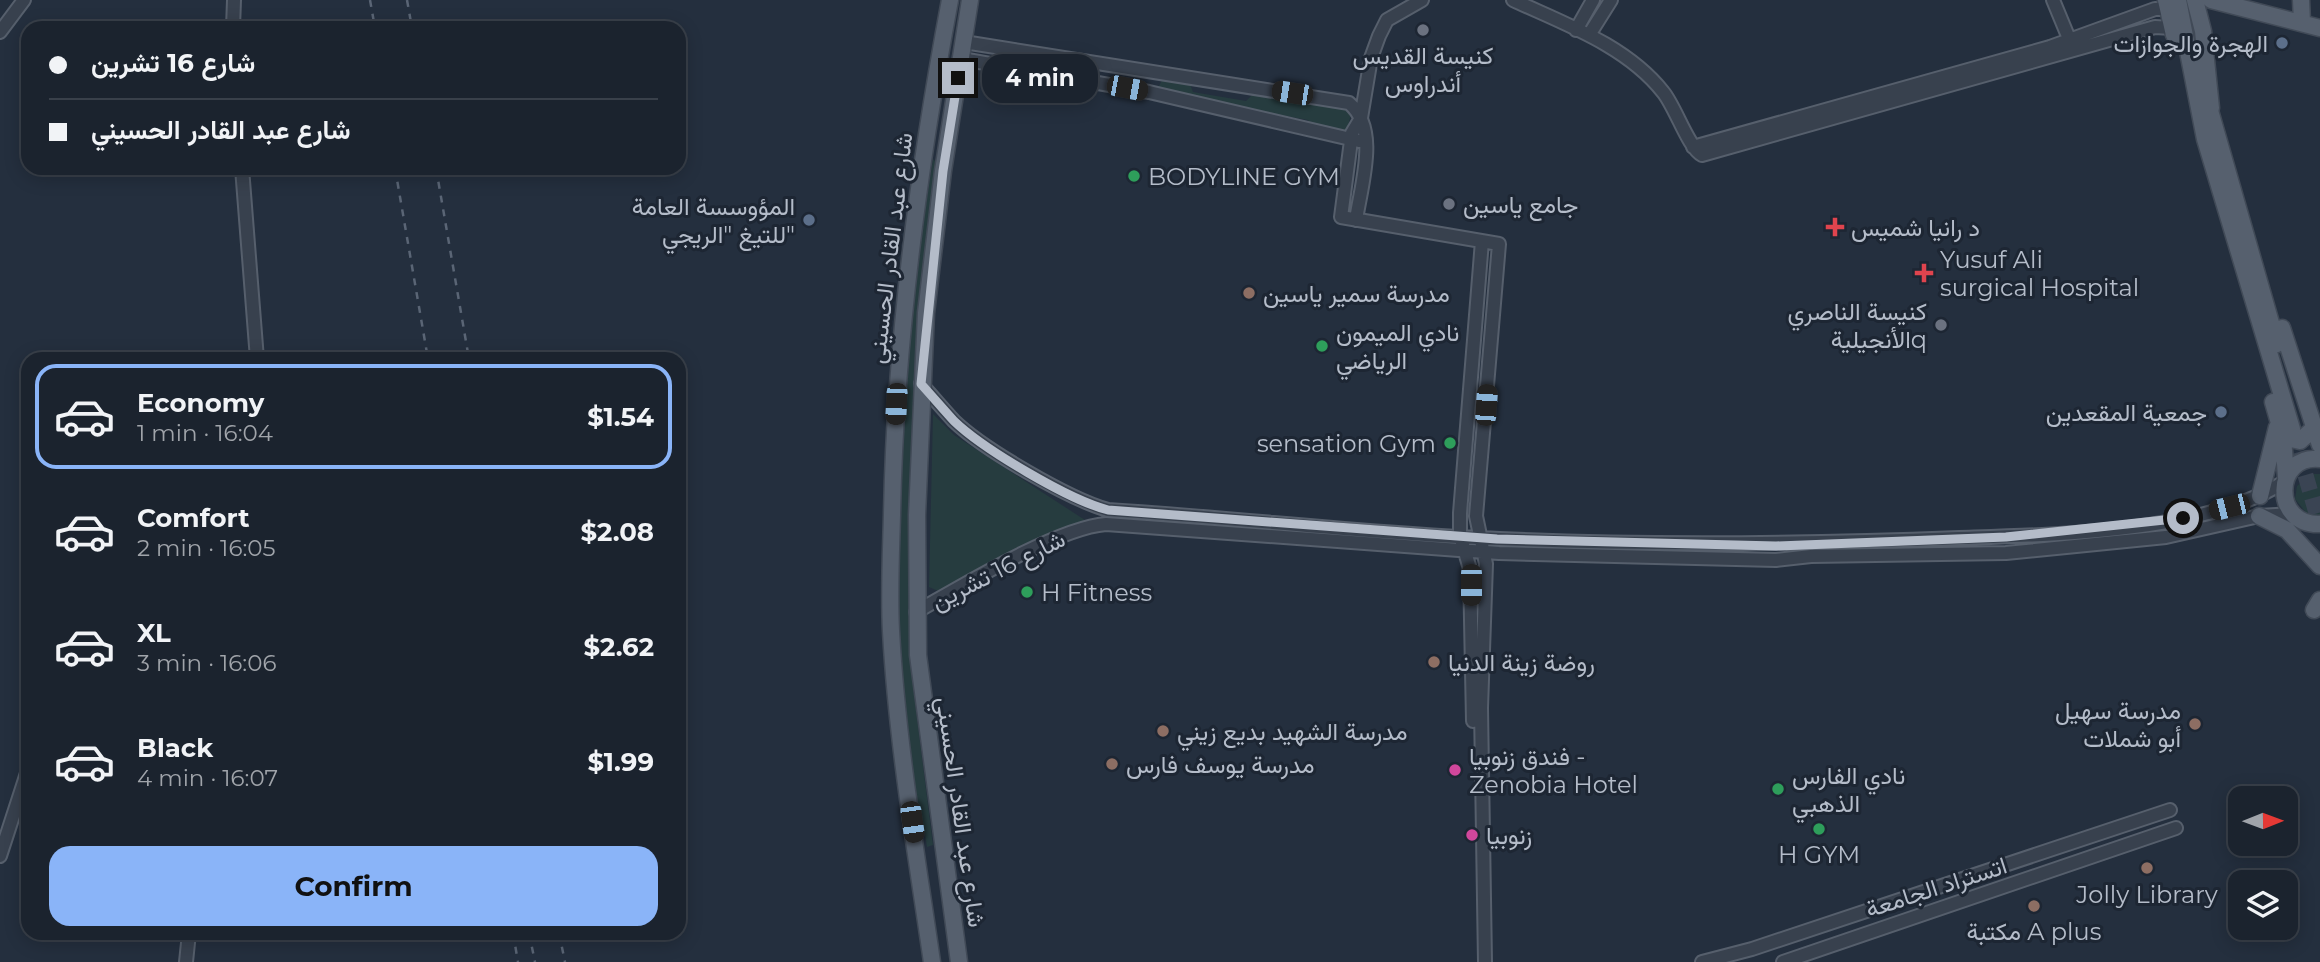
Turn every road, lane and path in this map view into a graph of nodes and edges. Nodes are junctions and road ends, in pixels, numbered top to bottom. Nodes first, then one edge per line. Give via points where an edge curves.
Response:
1 (24, 0) edge
2 (234, 0) edge
3 (950, 0) edge
4 (970, 0) edge
5 (1422, 0) edge
6 (1513, 0) edge
7 (1593, 0) edge
8 (1611, 0) edge
9 (2053, 0) edge
10 (2185, 0) edge
11 (2195, 0) edge
12 (2211, 0) edge
13 (2301, 0) edge
14 (2171, 3) edge
15 (233, 21) edge
16 (2302, 22) junction
17 (2172, 27) junction
18 (2320, 28) edge
19 (1576, 30) junction
20 (0, 32) edge
21 (1589, 35) junction
22 (2070, 41) junction
23 (964, 43) junction
24 (962, 59) junction
25 (928, 114) junction
26 (2211, 114) junction
27 (952, 117) junction
28 (1361, 118) junction
29 (1351, 139) junction
30 (2205, 139) junction
31 (924, 144) junction
32 (1366, 144) junction
33 (1693, 147) junction
34 (947, 150) junction
35 (243, 175) edge
36 (1356, 220) junction
37 (1482, 241) junction
38 (256, 352) edge
39 (921, 384) junction
40 (2299, 426) edge
41 (1484, 431) junction
42 (1464, 435) junction
43 (2320, 445) edge
44 (2320, 459) edge
45 (2285, 480) junction
46 (2260, 496) junction
47 (2259, 516) junction
48 (1262, 520) junction
49 (2305, 520) edge
50 (1261, 533) junction
51 (1460, 535) junction
52 (2006, 537) junction
53 (1481, 538) junction
54 (1466, 550) junction
55 (1485, 552) junction
56 (2006, 553) junction
57 (2320, 559) edge
58 (916, 612) junction
59 (21, 792) edge
60 (2170, 810) dead end
61 (912, 822) junction
62 (2176, 828) dead end
63 (0, 856) edge
64 (943, 856) junction
65 (188, 940) edge
66 (186, 962) edge
67 (932, 962) edge
68 (959, 962) edge
69 (1479, 962) edge
70 (1485, 962) edge
71 (1702, 962) edge
72 (1783, 962) edge

1 - 20 street
2 - 15 street
3 - 25 main road, شارع عبد القادر الحسيني
4 - 23 main road, شارع عبد القادر الحسيني
5 - 28 street via 1387,20 1371,58
6 - 19 street
7 - 19 street
8 - 21 street
9 - 22 street
10 - 26 main road
11 - 26 main road via 2203,31
12 - 16 main road
13 - 16 main road
14 - 17 main road
14 - 22 street
14 - 30 main road
16 - 18 main road
17 - 30 main road
17 - 33 street via 2155,27 1708,155
19 - 21 street
21 - 33 street via 1637,65 1659,86 1677,111
22 - 33 street
23 - 24 main road, شارع عبد القادر الحسيني
23 - 28 street via 1338,100 1353,106
24 - 27 main road, شارع عبد القادر الحسيني
24 - 29 street via 1149,92
25 - 27 main road via 940,120
25 - 31 main road, شارع عبد القادر الحسيني
26 - 40 main road
27 - 34 main road, شارع عبد القادر الحسيني
28 - 29 street
28 - 32 street
29 - 32 street
29 - 36 street via 1341,217
30 - 40 main road
31 - 34 main road via 935,142
31 - 61 main road, شارع عبد القادر الحسيني via 901,335 892,485 891,630
32 - 36 street
34 - 39 main road, شارع عبد القادر الحسيني
35 - 38 street
36 - 37 street
37 - 41 street via 1499,244
37 - 42 street
39 - 48 street, شارع 16 تشرين via 956,422 987,445 1088,505
39 - 58 main road, شارع عبد القادر الحسيني
40 - 43 main road
40 - 45 main road
40 - 46 main road
41 - 42 street
41 - 53 street via 1476,516
42 - 51 street
44 - 45 main road via 2298,464
45 - 46 street, شارع 16 تشرين
45 - 49 main road via 2284,497
46 - 52 street, شارع 16 تشرين via 2183,518
47 - 49 street, شارع 16 تشرين
47 - 56 street, شارع 16 تشرين via 2166,537
47 - 57 main road via 2287,530
48 - 50 street
48 - 51 street, شارع 16 تشرين
49 - 57 main road
50 - 54 street, شارع 16 تشرين
50 - 58 street, شارع 16 تشرين via 1090,525
51 - 53 street, شارع 16 تشرين
51 - 54 street
52 - 53 street, شارع 16 تشرين via 1776,546
52 - 56 street
53 - 55 street
54 - 55 street, شارع 16 تشرين
54 - 69 street
55 - 56 street, شارع 16 تشرين via 1776,560
55 - 70 street via 1481,744
58 - 64 main road, شارع عبد القادر الحسيني
59 - 63 street
60 - 71 street, اتستراد الجامعة
61 - 64 main road via 919,845
61 - 67 main road, شارع عبد القادر الحسيني
62 - 72 street
64 - 68 main road, شارع عبد القادر الحسيني
65 - 66 street

